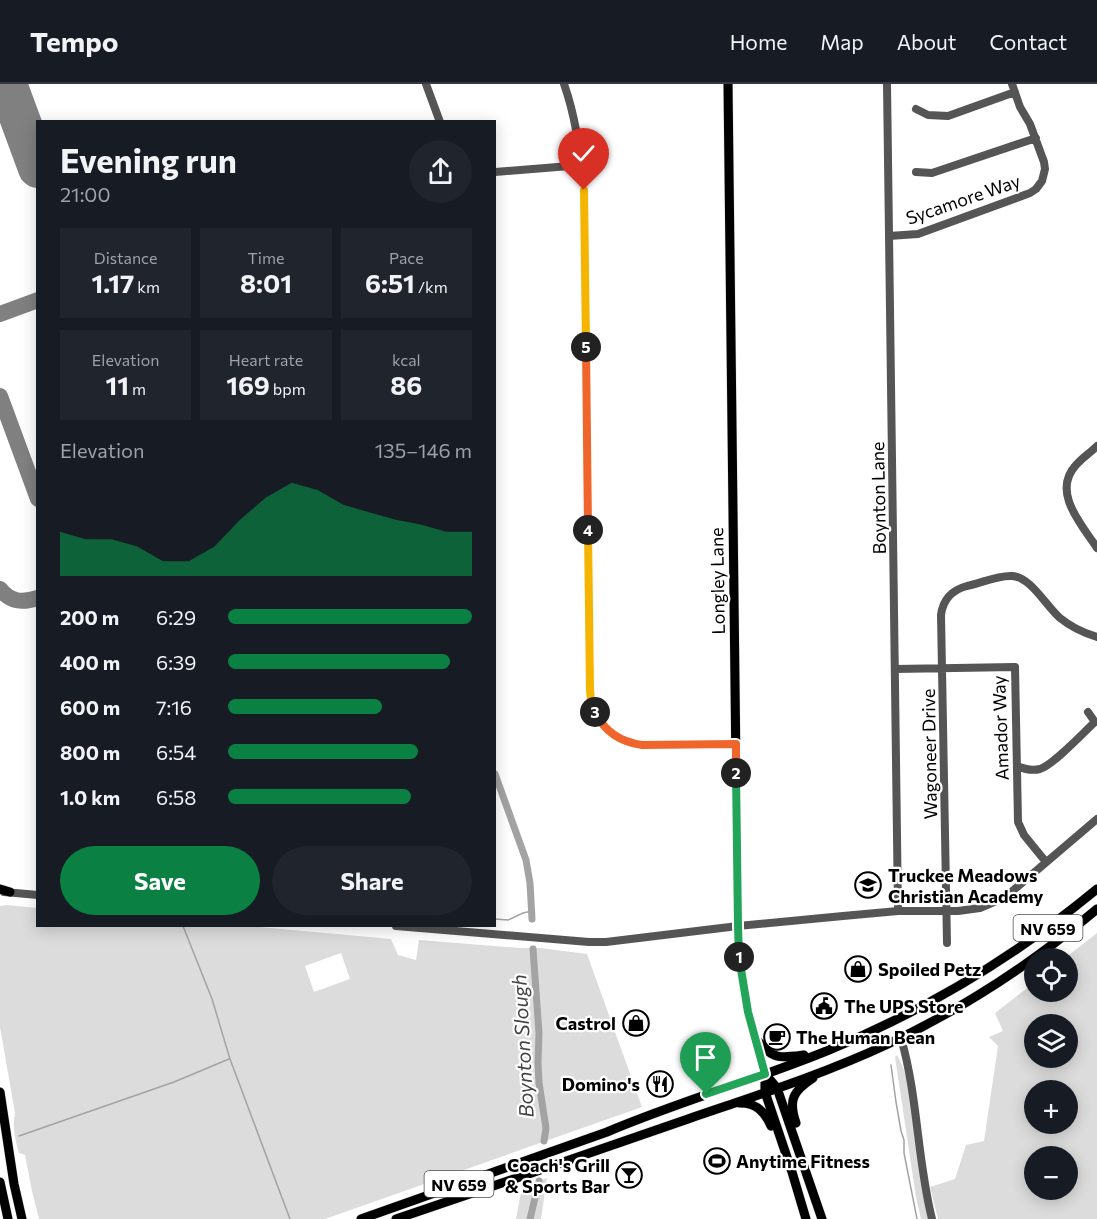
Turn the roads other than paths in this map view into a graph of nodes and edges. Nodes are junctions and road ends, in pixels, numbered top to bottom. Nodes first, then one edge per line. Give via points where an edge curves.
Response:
1 (426, 84) edge
2 (564, 84) edge
3 (728, 84) edge
4 (888, 84) edge
5 (1013, 88) edge
6 (916, 109) dead end
7 (439, 120) edge
8 (1036, 138) junction
9 (582, 165) junction
10 (496, 172) edge
11 (916, 172) dead end
12 (889, 236) junction
13 (1097, 446) edge
14 (1097, 548) edge
15 (1097, 637) edge
16 (942, 668) junction
17 (895, 669) junction
18 (1088, 712) dead end
19 (1096, 722) edge
20 (736, 744) junction
21 (1017, 766) junction
22 (1097, 819) edge
23 (1046, 862) junction
24 (1097, 889) edge
25 (2, 892) edge
26 (36, 895) edge
27 (1097, 909) edge
28 (946, 910) junction
29 (898, 911) junction
30 (738, 926) junction
31 (409, 927) edge
32 (947, 943) dead end
33 (754, 1036) junction
34 (901, 1038) junction
35 (829, 1049) junction
36 (829, 1068) junction
37 (765, 1074) junction
38 (777, 1088) junction
39 (0, 1092) edge
40 (765, 1092) junction
41 (731, 1104) junction
42 (492, 1172) junction
43 (0, 1182) edge
44 (810, 1184) junction
45 (800, 1199) junction
46 (8, 1219) edge
47 (22, 1219) edge
48 (361, 1219) edge
49 (391, 1219) edge
50 (396, 1219) edge
51 (806, 1219) edge
52 (822, 1219) edge
53 (932, 1219) edge

1 - 7 street
2 - 9 street
3 - 20 main road, Longley Lane
4 - 12 street, Boynton Lane
5 - 6 street via 948,116 928,115
5 - 8 street
8 - 11 street via 932,173
8 - 12 street, Sycamore Way via 1045,169 1036,189 918,234
9 - 10 street
9 - 20 street via 593,709 603,725 633,743
12 - 17 street, Boynton Lane
13 - 14 street via 1076,465 1066,486 1071,509
15 - 16 street, Wagoneer Drive via 1069,624 1029,583 1003,576 959,588 947,597 941,615
16 - 17 street, Amador Way
16 - 21 street, Amador Way via 1015,667
16 - 28 street, Wagoneer Drive
17 - 29 street, Boynton Lane
18 - 19 street
19 - 21 street via 1048,765 1036,770
20 - 30 main road, Longley Lane
21 - 23 street, Amador Way via 1018,822
22 - 23 street
23 - 28 street via 990,905
24 - 35 main road, NV 659 via 1041,933 972,978 862,1036
25 - 26 street
27 - 34 main road, NV 659 via 987,990
28 - 29 street
28 - 32 street, Wagoneer Drive
29 - 30 street
30 - 31 street via 613,942
30 - 33 main road, Longley Lane via 743,988
33 - 35 main road via 764,1050 780,1057
33 - 37 main road, Longley Lane
34 - 36 main road, NV 659
34 - 53 street via 912,1081 922,1171
35 - 37 main road, NV 659
36 - 38 main road, NV 659
36 - 44 main road via 800,1087 792,1104
37 - 38 main road, Longley Lane
37 - 40 main road, Longley Lane
37 - 42 main road, NV 659
38 - 40 main road, NV 659
38 - 44 main road, Longley Lane
39 - 47 main road
40 - 41 main road, NV 659
40 - 45 main road, Longley Lane
41 - 45 main road via 746,1103 764,1113
41 - 50 main road, NV 659
42 - 48 main road, NV 659
42 - 49 main road via 460,1190 400,1211
43 - 46 main road
44 - 52 main road, Longley Lane
45 - 51 main road, Longley Lane

